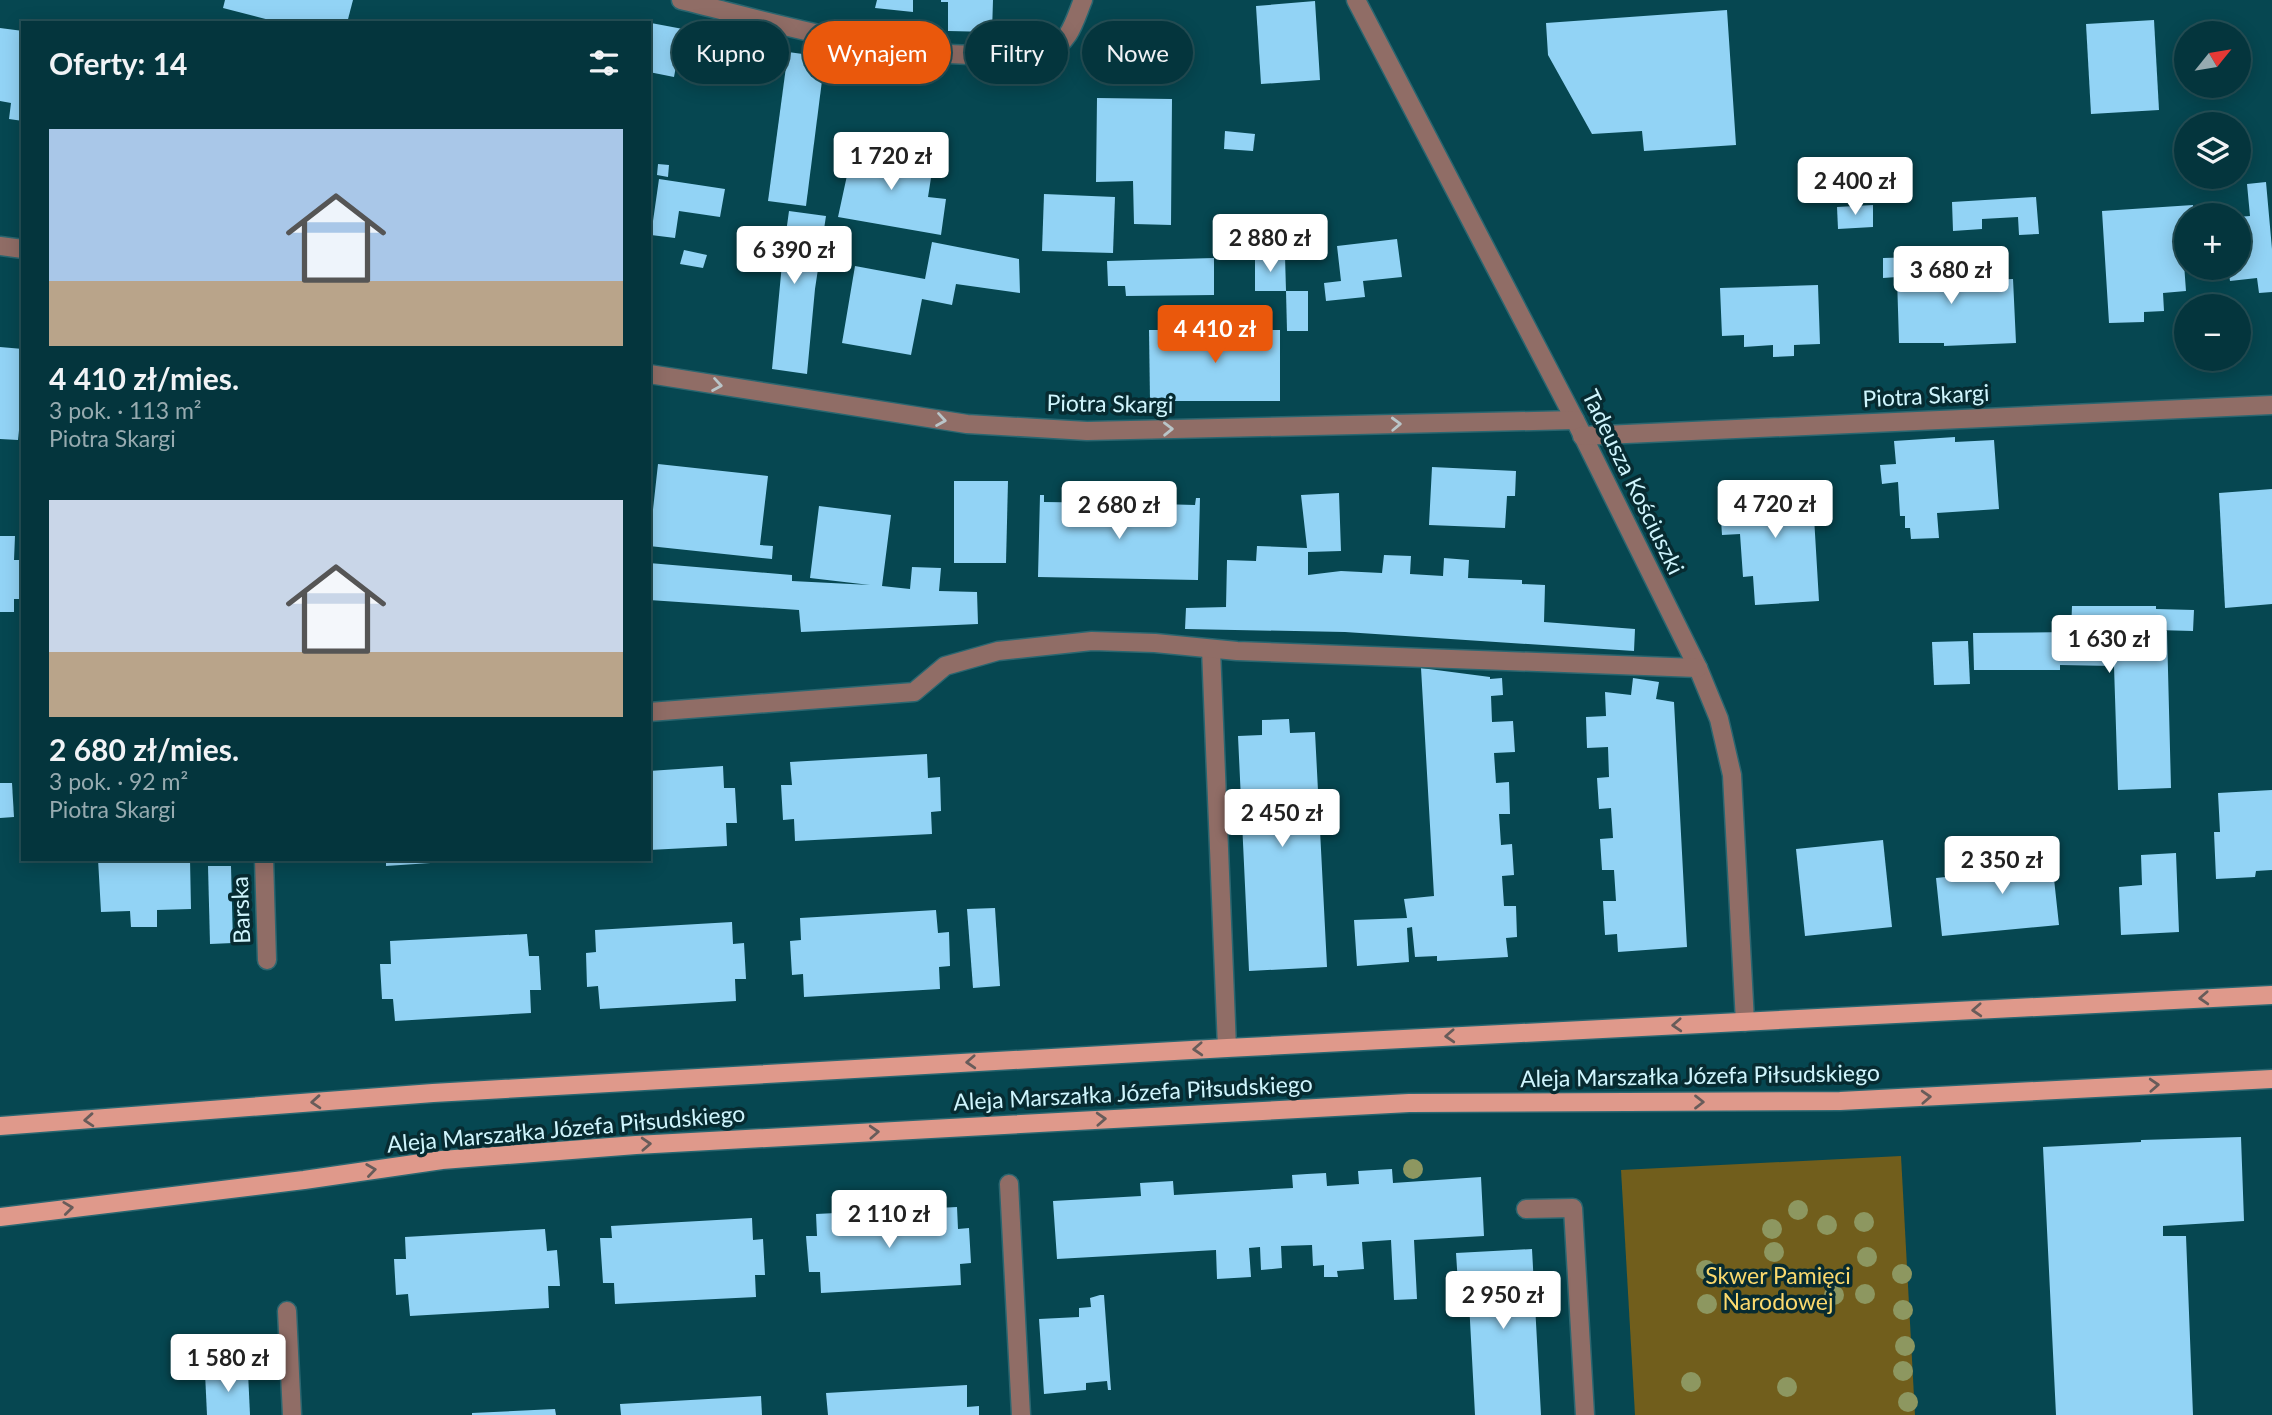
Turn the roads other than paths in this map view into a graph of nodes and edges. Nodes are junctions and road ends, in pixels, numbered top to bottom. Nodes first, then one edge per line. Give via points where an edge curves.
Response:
1 (681, 0) edge
2 (1083, 0) edge
3 (1356, 0) edge
4 (0, 246) edge
5 (21, 249) edge
6 (651, 374) edge
7 (2272, 405) edge
8 (1578, 428) junction
9 (1211, 649) junction
10 (1698, 668) junction
11 (651, 712) edge
12 (264, 861) edge
13 (267, 960) dead end
14 (2272, 995) edge
15 (1745, 1022) junction
16 (1227, 1048) junction
17 (2272, 1079) edge
18 (0, 1126) edge
19 (1009, 1184) dead end
20 (1526, 1209) dead end
21 (0, 1217) edge
22 (286, 1311) dead end
23 (292, 1415) edge
24 (1021, 1415) edge
25 (1585, 1415) edge

1 - 2 street via 822,35 954,55 1049,50 1069,35
3 - 8 street, Tadeusza Kościuszki
4 - 5 street
6 -> 8 street, Piotra Skargi via 967,424 1087,430
7 - 8 street, Piotra Skargi
8 - 10 street, Tadeusza Kościuszki
9 - 10 street
9 - 11 street via 1092,641 998,651 945,666 914,692
9 - 16 street
10 - 15 street, Tadeusza Kościuszki via 1719,719 1732,775
12 - 13 street, Barska
14 -> 15 main road, Aleja Marszałka Józefa Piłsudskiego
15 -> 16 main road, Aleja Marszałka Józefa Piłsudskiego
16 -> 18 main road, Aleja Marszałka Józefa Piłsudskiego via 433,1093
21 -> 17 main road, Aleja Marszałka Józefa Piłsudskiego via 442,1160 636,1145 1409,1103 1840,1101
19 - 24 street
20 - 25 street via 1573,1208
22 - 23 street

